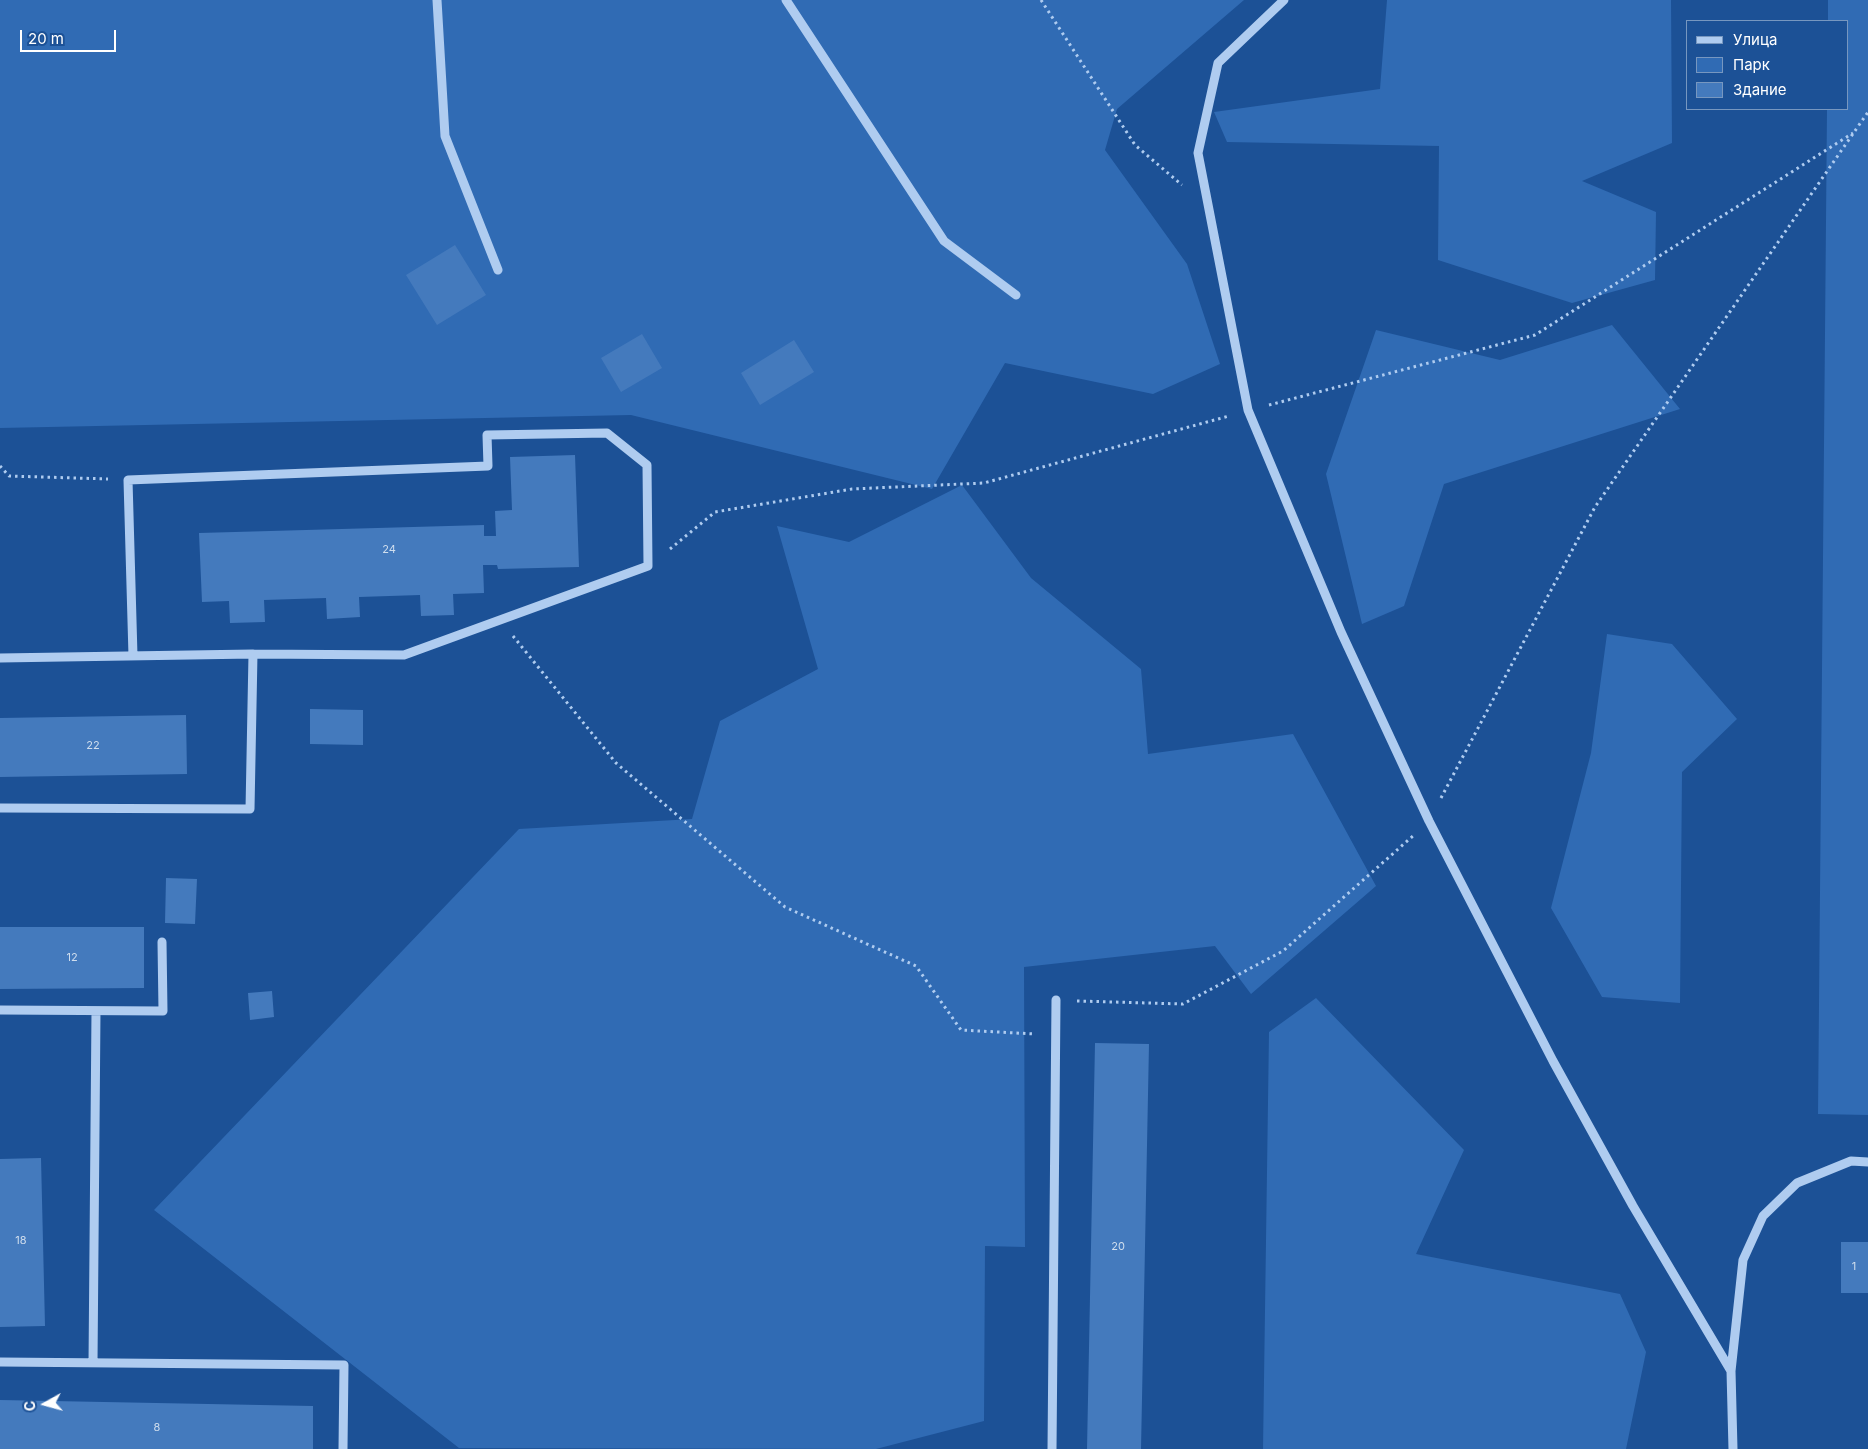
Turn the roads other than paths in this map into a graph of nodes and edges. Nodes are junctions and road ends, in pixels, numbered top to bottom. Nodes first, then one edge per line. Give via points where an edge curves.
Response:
1 (437, 0) edge
2 (786, 0) edge
3 (1284, 0) edge
4 (498, 270) dead end
5 (1016, 295) dead end
6 (253, 654) junction
7 (133, 656) junction
8 (0, 658) edge
9 (0, 808) edge
10 (162, 942) dead end
11 (1056, 1000) road end
12 (0, 1010) edge
13 (96, 1011) junction
14 (1868, 1162) edge
15 (0, 1362) edge
16 (93, 1363) junction
17 (1731, 1371) junction
18 (343, 1449) edge
19 (1052, 1449) edge
20 (1733, 1449) edge

1 - 4 street via 445,136
2 - 5 street via 944,240
3 - 17 street via 1218,63 1198,153 1248,410 1341,632 1429,820 1553,1061 1633,1206
6 - 7 street
6 - 7 street via 404,655 648,566 647,465 606,433 487,436 488,466 128,480
6 - 9 street via 250,809
7 - 8 street
10 - 13 street via 163,1011
11 - 19 street
12 - 13 street
13 - 16 street
14 - 17 street via 1851,1161 1797,1183 1763,1216 1743,1260
15 - 16 street
16 - 18 street via 344,1365
17 - 20 street

